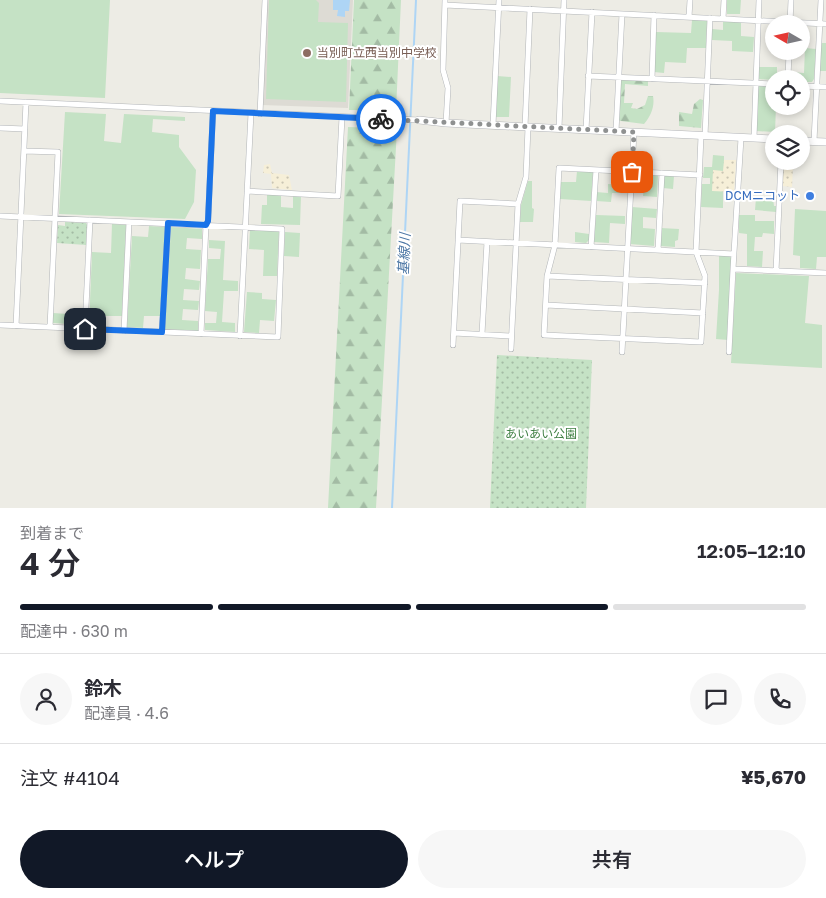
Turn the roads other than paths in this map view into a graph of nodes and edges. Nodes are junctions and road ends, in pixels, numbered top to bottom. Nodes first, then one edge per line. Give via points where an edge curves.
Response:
1 (265, 0) edge
2 (499, 0) edge
3 (564, 0) edge
4 (690, 0) edge
5 (724, 0) edge
6 (759, 0) edge
7 (791, 0) edge
8 (821, 0) edge
9 (445, 3) edge
10 (499, 8) junction
11 (530, 9) junction
12 (564, 11) junction
13 (592, 12) junction
14 (622, 14) junction
15 (654, 15) junction
16 (790, 15) edge
17 (689, 17) junction
18 (710, 18) junction
19 (723, 19) junction
20 (758, 20) junction
21 (765, 21) edge
22 (810, 24) edge
23 (823, 24) edge
24 (588, 76) junction
25 (619, 77) junction
26 (652, 79) junction
27 (707, 81) junction
28 (755, 84) junction
29 (765, 84) edge
30 (810, 86) edge
31 (817, 86) junction
32 (826, 87) edge
33 (0, 101) edge
34 (26, 102) junction
35 (213, 111) junction
36 (250, 113) junction
37 (260, 114) junction
38 (342, 118) junction
39 (419, 120) joint
40 (446, 123) junction
41 (493, 125) junction
42 (526, 127) junction
43 (0, 128) edge
44 (559, 128) junction
45 (25, 129) junction
46 (586, 130) junction
47 (616, 131) junction
48 (634, 132) junction
49 (703, 136) junction
50 (741, 138) junction
51 (754, 138) junction
52 (765, 139) edge
53 (810, 141) edge
54 (814, 141) junction
55 (826, 142) edge
56 (24, 151) junction
57 (596, 170) junction
58 (781, 170) edge
59 (632, 172) junction
60 (662, 173) junction
61 (700, 175) junction
62 (247, 190) junction
63 (518, 204) junction
64 (0, 216) edge
65 (21, 217) junction
66 (54, 218) junction
67 (90, 220) junction
68 (129, 222) junction
69 (168, 223) junction
70 (206, 225) junction
71 (245, 227) junction
72 (458, 240) junction
73 (487, 242) junction
74 (516, 243) junction
75 (555, 245) junction
76 (591, 247) junction
77 (628, 248) junction
78 (658, 250) junction
79 (696, 252) junction
80 (734, 254) junction
81 (733, 269) junction
82 (776, 271) junction
83 (826, 273) edge
84 (547, 276) junction
85 (626, 279) junction
86 (705, 283) junction
87 (546, 305) junction
88 (624, 309) junction
89 (703, 313) junction
90 (0, 325) edge
91 (16, 326) junction
92 (50, 327) junction
93 (85, 329) junction
94 (124, 331) junction
95 (162, 332) junction
96 (454, 333) junction
97 (201, 334) junction
98 (482, 334) junction
99 (240, 336) junction
100 (511, 336) junction
101 (623, 338) junction
102 (454, 345) dead end
103 (510, 349) dead end
104 (622, 352) dead end
105 (729, 352) dead end

1 - 37 street
2 - 10 street
3 - 12 street
4 - 17 street
5 - 19 street
6 - 20 street
7 - 16 street
8 - 23 street
9 - 10 street
9 - 40 street via 443,70 448,88
10 - 11 street
10 - 41 street
11 - 12 street
11 - 42 street
12 - 13 street
12 - 44 street
13 - 14 street
13 - 24 street
14 - 15 street
14 - 25 street
15 - 17 street
15 - 26 street
17 - 18 street
18 - 19 street
18 - 27 street
19 - 20 street
20 - 21 street
20 - 28 street
22 - 23 street
23 - 31 street
24 - 25 street
24 - 46 street
25 - 26 street
25 - 47 street
26 - 27 street
27 - 28 street
27 - 49 street
28 - 29 street
28 - 51 street
30 - 31 street
31 - 32 street
31 - 54 street
33 - 34 street
34 - 35 street
34 - 45 street
35 - 36 street
35 - 70 street
36 - 37 street
36 - 62 street
37 - 38 street
38 - 39 street
38 - 62 street via 338,196
39 - 40 street
40 - 41 street
41 - 42 street
42 - 44 street
42 - 63 street via 526,177
43 - 45 street
44 - 46 street
45 - 56 street
46 - 47 street
47 - 48 street
48 - 49 street
48 - 59 street
49 - 50 street
49 - 61 street
50 - 51 street
50 - 80 street
51 - 52 street
53 - 54 street
54 - 55 street
56 - 65 street
56 - 66 street via 58,152
57 - 59 street
57 - 75 street via 559,168
57 - 76 street
58 - 82 street
59 - 60 street
59 - 77 street
60 - 61 street
60 - 78 street
61 - 79 street
62 - 71 street
63 - 72 street via 460,201
63 - 74 street
64 - 65 street
65 - 66 street
65 - 91 street
66 - 67 street
66 - 92 street
67 - 68 street
67 - 93 street
68 - 69 street
68 - 94 street
69 - 70 street
69 - 95 street
70 - 71 street
70 - 97 street
71 - 99 street
71 - 99 street via 282,229 278,337
72 - 73 street
72 - 96 street
73 - 74 street
73 - 98 street
74 - 75 street
74 - 100 street
75 - 76 street
75 - 84 street
76 - 77 street
77 - 78 street
77 - 85 street
78 - 79 street
79 - 80 street
79 - 86 street
80 - 81 street
81 - 82 street
81 - 105 street
82 - 83 street
84 - 85 street
84 - 87 street
85 - 86 street
85 - 88 street
86 - 89 street
87 - 88 street
87 - 101 street via 544,335
88 - 89 street
88 - 101 street
89 - 101 street via 701,342
90 - 91 street
91 - 92 street
92 - 93 street
93 - 94 street
94 - 95 street
95 - 97 street
96 - 98 street
96 - 102 street
97 - 99 street
98 - 100 street
100 - 103 street
101 - 104 street

